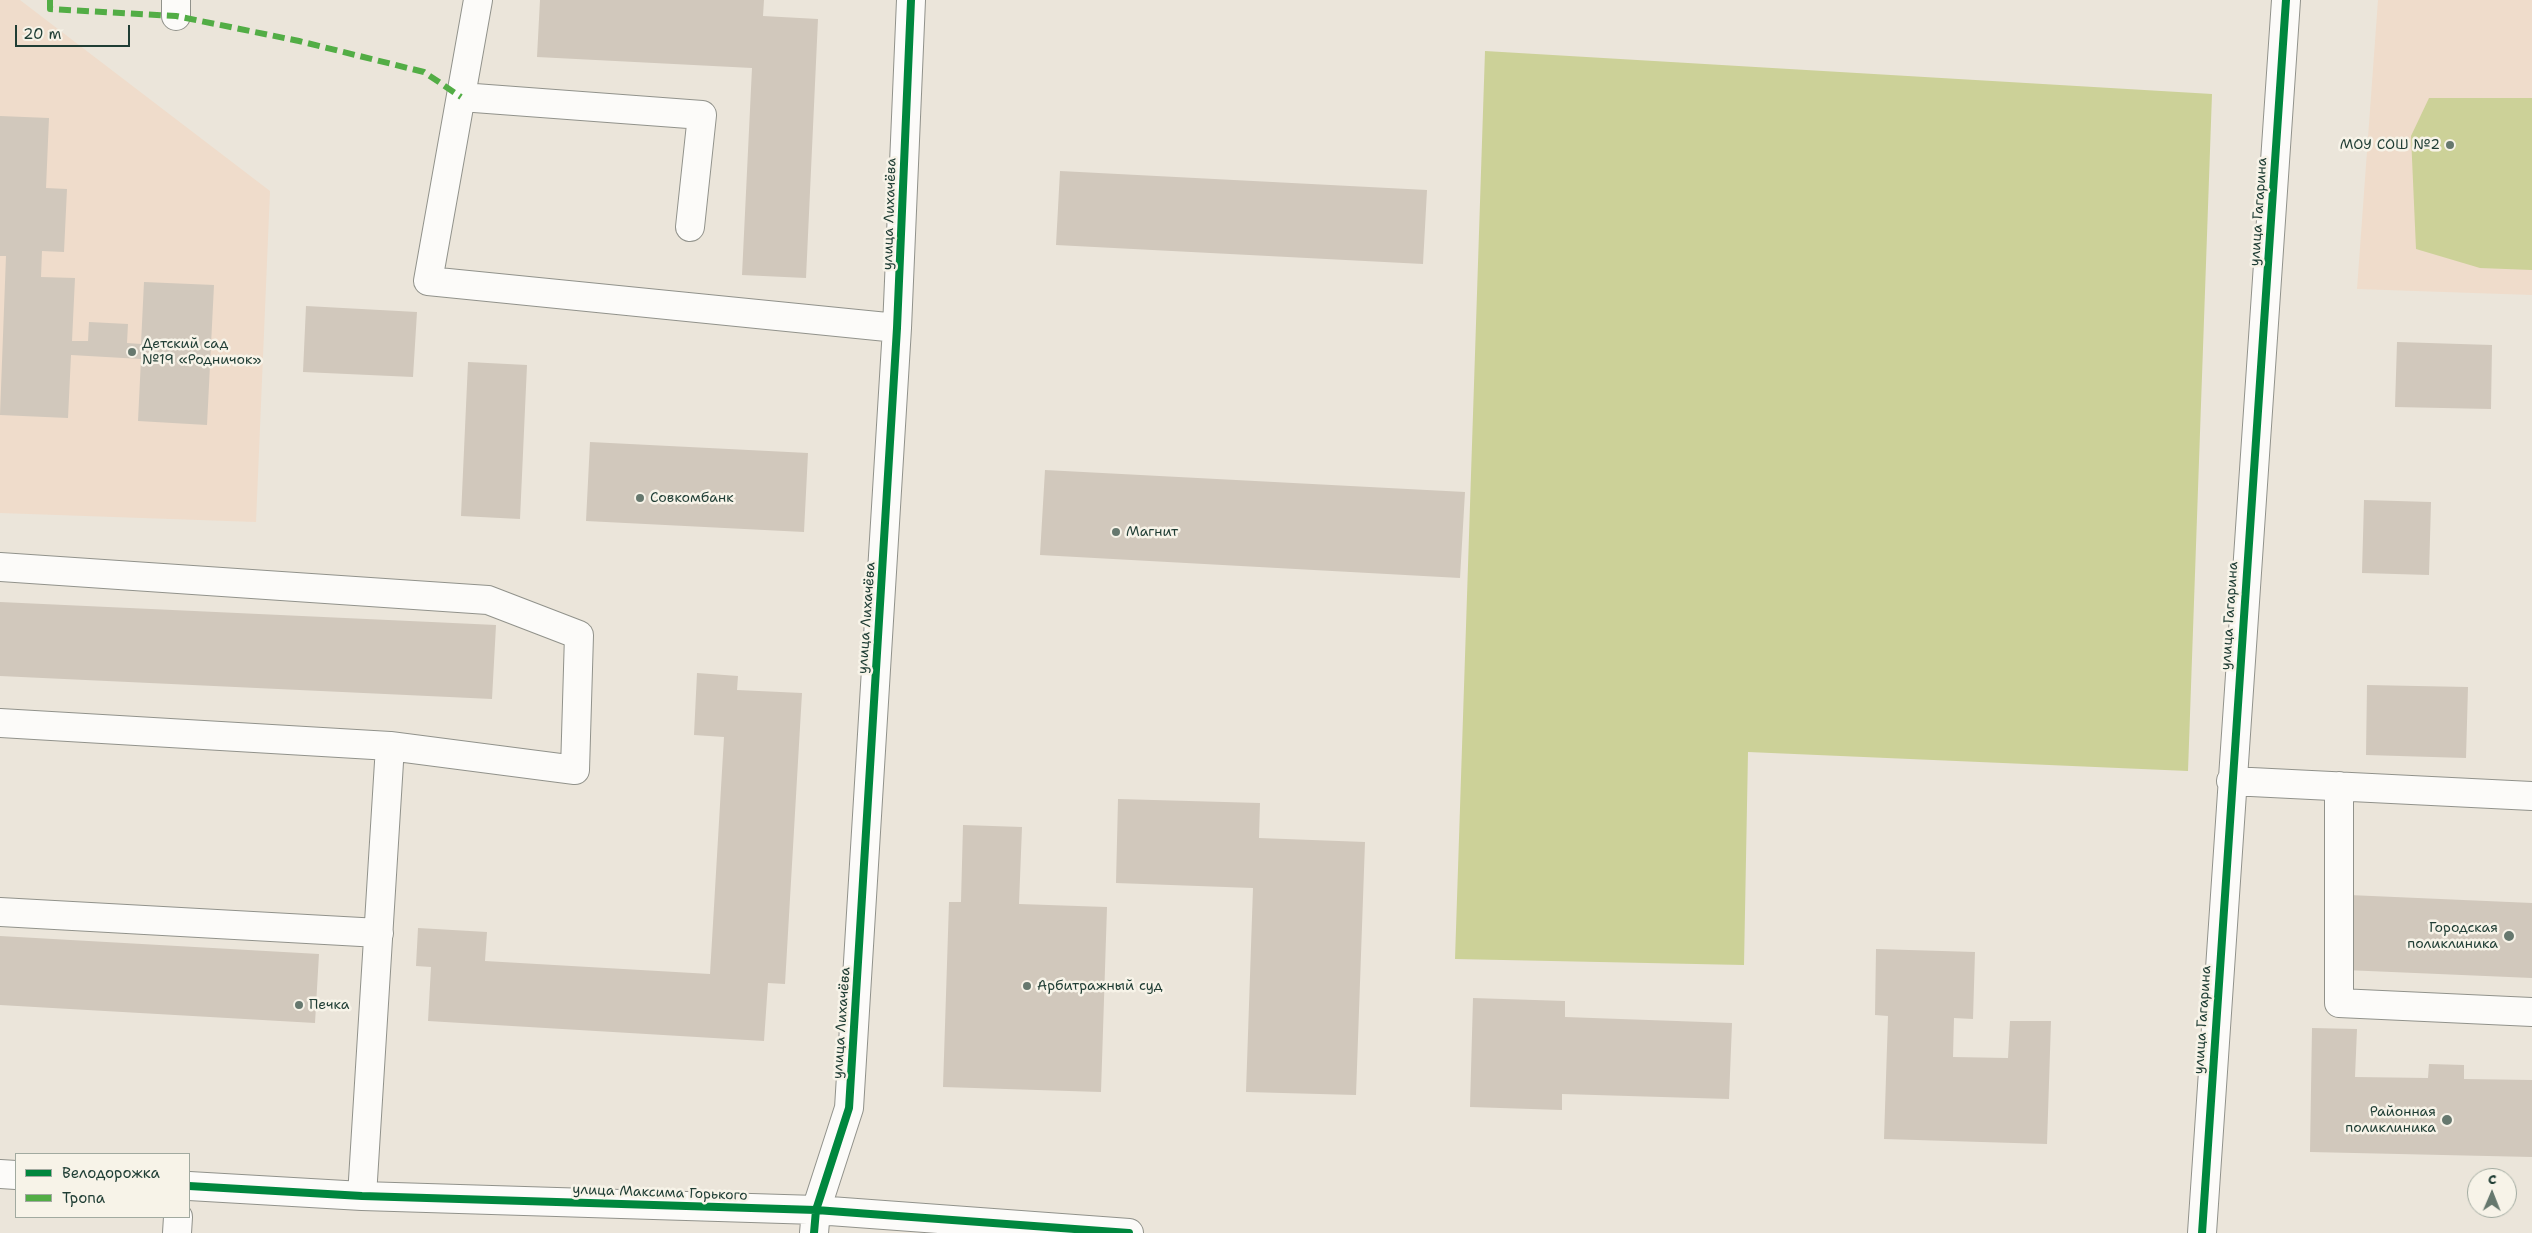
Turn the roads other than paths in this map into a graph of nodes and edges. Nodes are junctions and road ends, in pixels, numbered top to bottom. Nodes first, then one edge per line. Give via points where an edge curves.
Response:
1 (478, 0) edge
2 (911, 0) edge
3 (2286, 0) edge
4 (461, 97) junction
5 (690, 227) dead end
6 (898, 328) junction
7 (0, 567) edge
8 (0, 723) edge
9 (390, 746) junction
10 (2232, 780) junction
11 (2339, 786) junction
12 (2532, 796) edge
13 (0, 912) edge
14 (379, 933) junction
15 (2532, 1012) edge
16 (0, 1174) edge
17 (15, 1175) edge
18 (190, 1186) edge
19 (362, 1196) junction
20 (178, 1218) edge
21 (815, 1222) edge
22 (177, 1233) edge
23 (1129, 1233) edge
24 (2202, 1233) edge

1 - 4 street
2 - 6 street, улица Лихачёва
3 - 10 street, улица Гагарина
4 - 5 street via 702,115
4 - 6 street via 428,281
6 - 21 street, улица Лихачёва via 849,1108
7 - 9 street via 488,600 579,634 575,770
8 - 9 street
9 - 14 street
10 - 11 street
10 - 24 street, улица Гагарина
11 - 12 street
11 - 15 street via 2339,1003
13 - 14 street
14 - 19 street
16 - 17 street
18 - 19 street, улица Максима Горького
19 - 21 street, улица Максима Горького
20 - 22 street
21 - 23 street, улица Максима Горького

